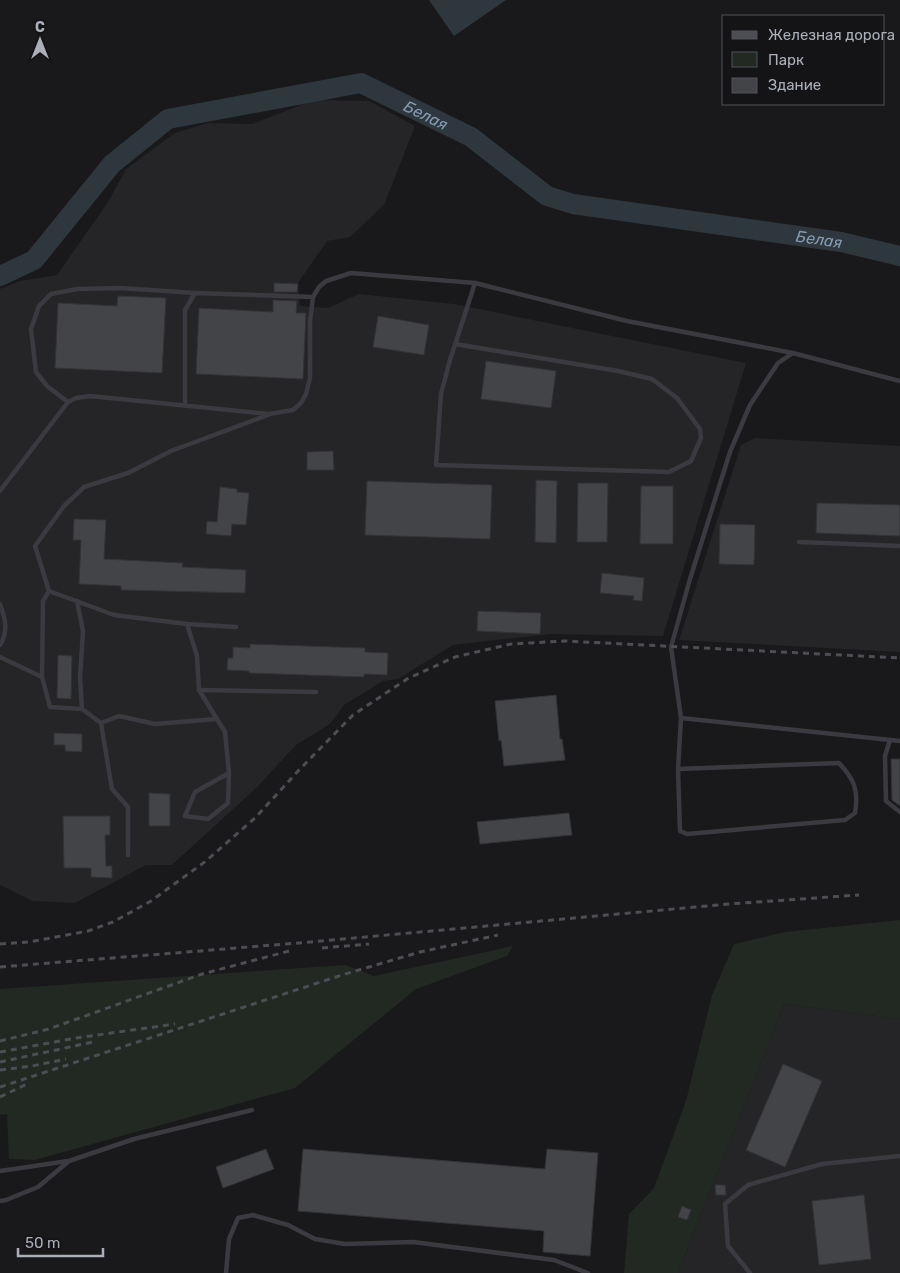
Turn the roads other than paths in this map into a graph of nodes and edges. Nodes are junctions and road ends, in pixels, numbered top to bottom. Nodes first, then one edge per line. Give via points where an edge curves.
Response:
1 (475, 283) junction
2 (194, 292) junction
3 (313, 297) junction
4 (455, 344) junction
5 (793, 353) junction
6 (900, 381) edge
7 (68, 402) junction
8 (186, 406) junction
9 (269, 414) junction
10 (0, 491) edge
11 (798, 542) dead end
12 (900, 546) edge
13 (49, 591) junction
14 (77, 601) junction
15 (0, 604) edge
16 (187, 624) junction
17 (236, 627) dead end
18 (0, 645) edge
19 (0, 658) edge
20 (42, 677) junction
21 (199, 690) junction
22 (316, 692) dead end
23 (82, 710) junction
24 (681, 718) junction
25 (217, 719) junction
26 (101, 723) junction
27 (890, 740) junction
28 (900, 741) edge
29 (678, 769) junction
30 (229, 773) junction
31 (900, 812) edge
32 (128, 855) dead end
33 (252, 1110) dead end
34 (900, 1156) edge
35 (69, 1160) junction
36 (0, 1172) edge
37 (0, 1201) edge
38 (226, 1273) edge
39 (588, 1273) edge
40 (750, 1273) edge

1 - 3 lane via 351,274 326,280
1 - 4 lane
1 - 5 lane via 627,322
2 - 3 lane
2 - 7 lane via 120,288 50,294 39,306 32,329 36,372 47,386
2 - 8 lane via 185,310
3 - 9 lane via 310,378 306,394 293,410
4 - 4 lane via 441,394 436,465 669,472 691,461 702,438 700,429 677,398 652,379
5 - 6 lane
5 - 24 lane via 778,363 750,405 730,452 690,578 671,647
7 - 8 lane via 90,396
7 - 10 lane
8 - 9 lane
9 - 13 lane via 171,451 128,473 84,487 64,506 35,546
11 - 12 lane
13 - 14 lane
13 - 20 lane via 43,601
14 - 16 lane via 114,615
14 - 23 lane via 83,631
15 - 18 lane via 6,619 5,638
16 - 17 lane
16 - 21 lane via 197,656
19 - 20 lane
20 - 23 lane via 50,707
21 - 22 lane
21 - 25 lane
23 - 26 lane
24 - 27 lane
24 - 29 lane
25 - 26 lane via 155,724 119,716
25 - 30 lane via 225,732
26 - 32 lane via 112,789 128,807
27 - 28 lane
27 - 31 lane via 885,756 886,801
29 - 29 lane via 680,831 687,834 845,820 855,813 858,799 851,776 839,763
30 - 30 lane via 228,803 208,819 185,816 194,792
33 - 35 lane via 134,1139
34 - 40 lane via 822,1164 748,1185 725,1204 728,1246
35 - 36 lane
35 - 37 lane via 38,1187
38 - 39 lane via 228,1239 238,1218 253,1215 288,1225 315,1239 346,1244 423,1244 554,1260

